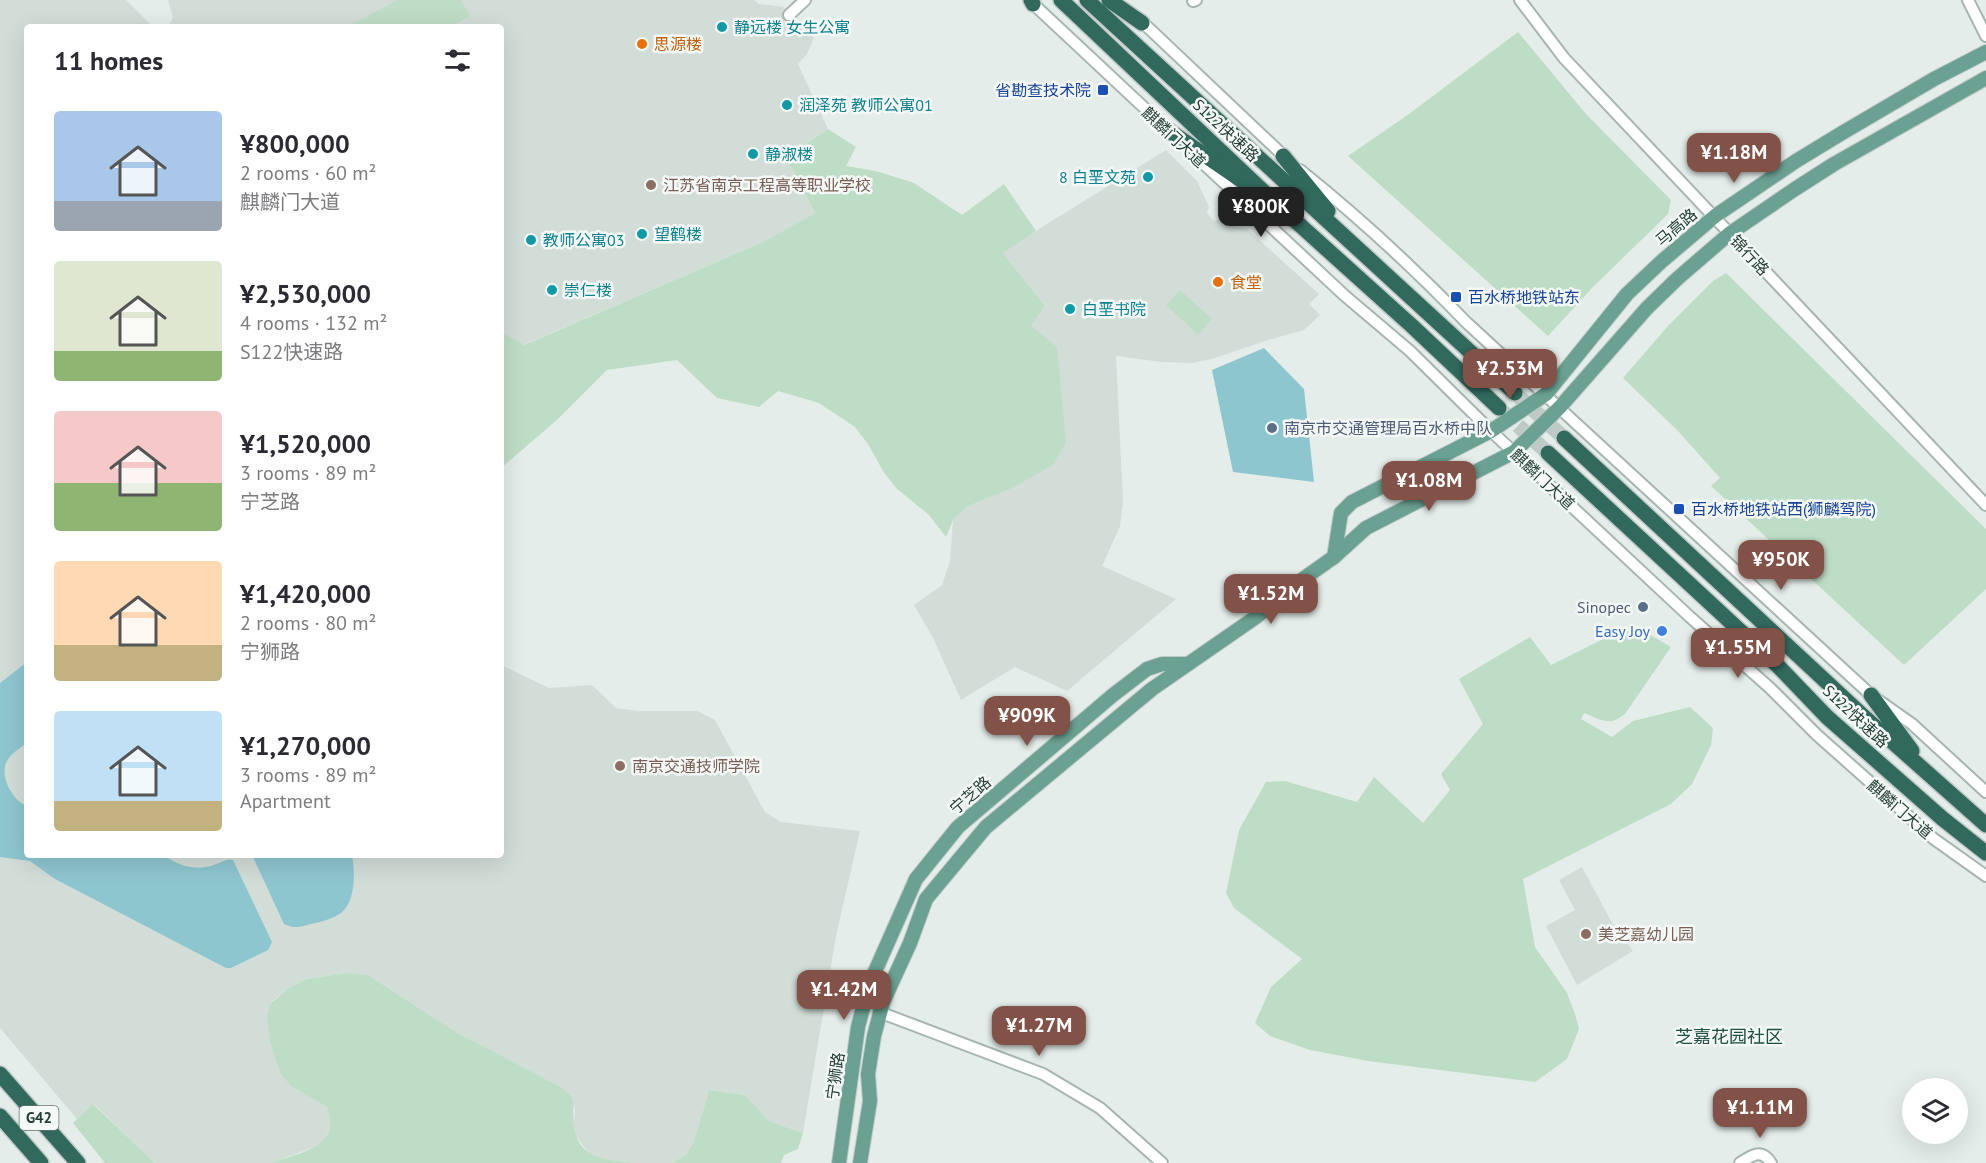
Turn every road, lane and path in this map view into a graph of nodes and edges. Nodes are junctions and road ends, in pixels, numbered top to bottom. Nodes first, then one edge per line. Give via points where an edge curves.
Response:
1 (805, 0) edge
2 (1061, 0) edge
3 (1087, 0) edge
4 (1109, 0) edge
5 (1121, 0) edge
6 (1520, 0) edge
7 (1968, 0) edge
8 (1031, 1) edge
9 (789, 15) dead end
10 (1142, 23) junction
11 (1986, 36) edge
12 (1986, 52) edge
13 (1986, 78) edge
14 (1165, 128) junction
15 (1283, 156) junction
16 (1281, 208) junction
17 (1715, 216) junction
18 (1730, 234) junction
19 (1362, 253) junction
20 (1515, 393) tunnel mouth
21 (1546, 394) junction
22 (1560, 407) junction
23 (1499, 408) tunnel mouth
24 (1491, 431) junction
25 (1564, 438) tunnel mouth
26 (1514, 452) junction
27 (1548, 453) tunnel mouth
28 (1986, 505) edge
29 (1334, 557) junction
30 (1189, 664) junction
31 (1871, 695) junction
32 (1930, 775) junction
33 (1986, 792) edge
34 (1986, 825) edge
35 (1986, 853) edge
36 (1986, 876) edge
37 (908, 895) joint
38 (926, 899) joint
39 (879, 1012) junction
40 (0, 1074) edge
41 (0, 1116) edge
42 (41, 1163) edge
43 (78, 1163) edge
44 (839, 1163) edge
45 (860, 1163) edge
46 (1162, 1163) edge
47 (1740, 1163) edge
48 (1771, 1163) edge

1 - 9 street
2 - 16 highway, S122快速路
3 - 19 highway, S122快速路
4 - 10 highway
5 - 10 street
6 - 17 street, 锦行路 via 1564,58
7 - 11 street
8 - 14 street, 麒麟门大道
10 - 15 street
12 - 17 main road, 马高路 via 1796,161
13 - 18 main road via 1834,164
14 - 16 highway
14 - 24 street, 麒麟门大道 via 1344,295 1410,351
15 - 19 highway
15 - 21 street via 1406,261
16 - 23 highway, S122快速路
17 - 18 street, 锦行路
17 - 21 main road, 马高路 via 1627,294
18 - 22 main road via 1647,308
18 - 28 street, 锦行路
19 - 20 highway, S122快速路
21 - 22 street
21 - 24 main road, 马高路
22 - 26 main road, 宁芝路
22 - 31 street
24 - 26 street, 麒麟门大道
24 - 29 main road via 1352,502 1341,513
25 - 32 highway, S122快速路
26 - 29 main road, 宁芝路 via 1366,528
26 - 36 street, 麒麟门大道 via 1843,759 1934,839
27 - 35 highway, S122快速路 via 1777,665 1827,717
29 - 30 main road, 宁芝路
30 - 37 main road, 宁芝路 via 1162,664 1147,669 1113,695 958,827 916,879
30 - 38 main road, 宁芝路 via 1152,688 986,827
31 - 32 highway
31 - 33 street via 1912,724
32 - 34 highway, S122快速路
37 - 44 main road, 宁狮路 via 869,985 858,1028
38 - 39 main road, 宁狮路
39 - 45 main road, 宁狮路 via 868,1074 870,1101
39 - 46 street via 1043,1074 1100,1108
40 - 43 highway, G42
41 - 42 highway, G42
47 - 48 street via 1761,1154

